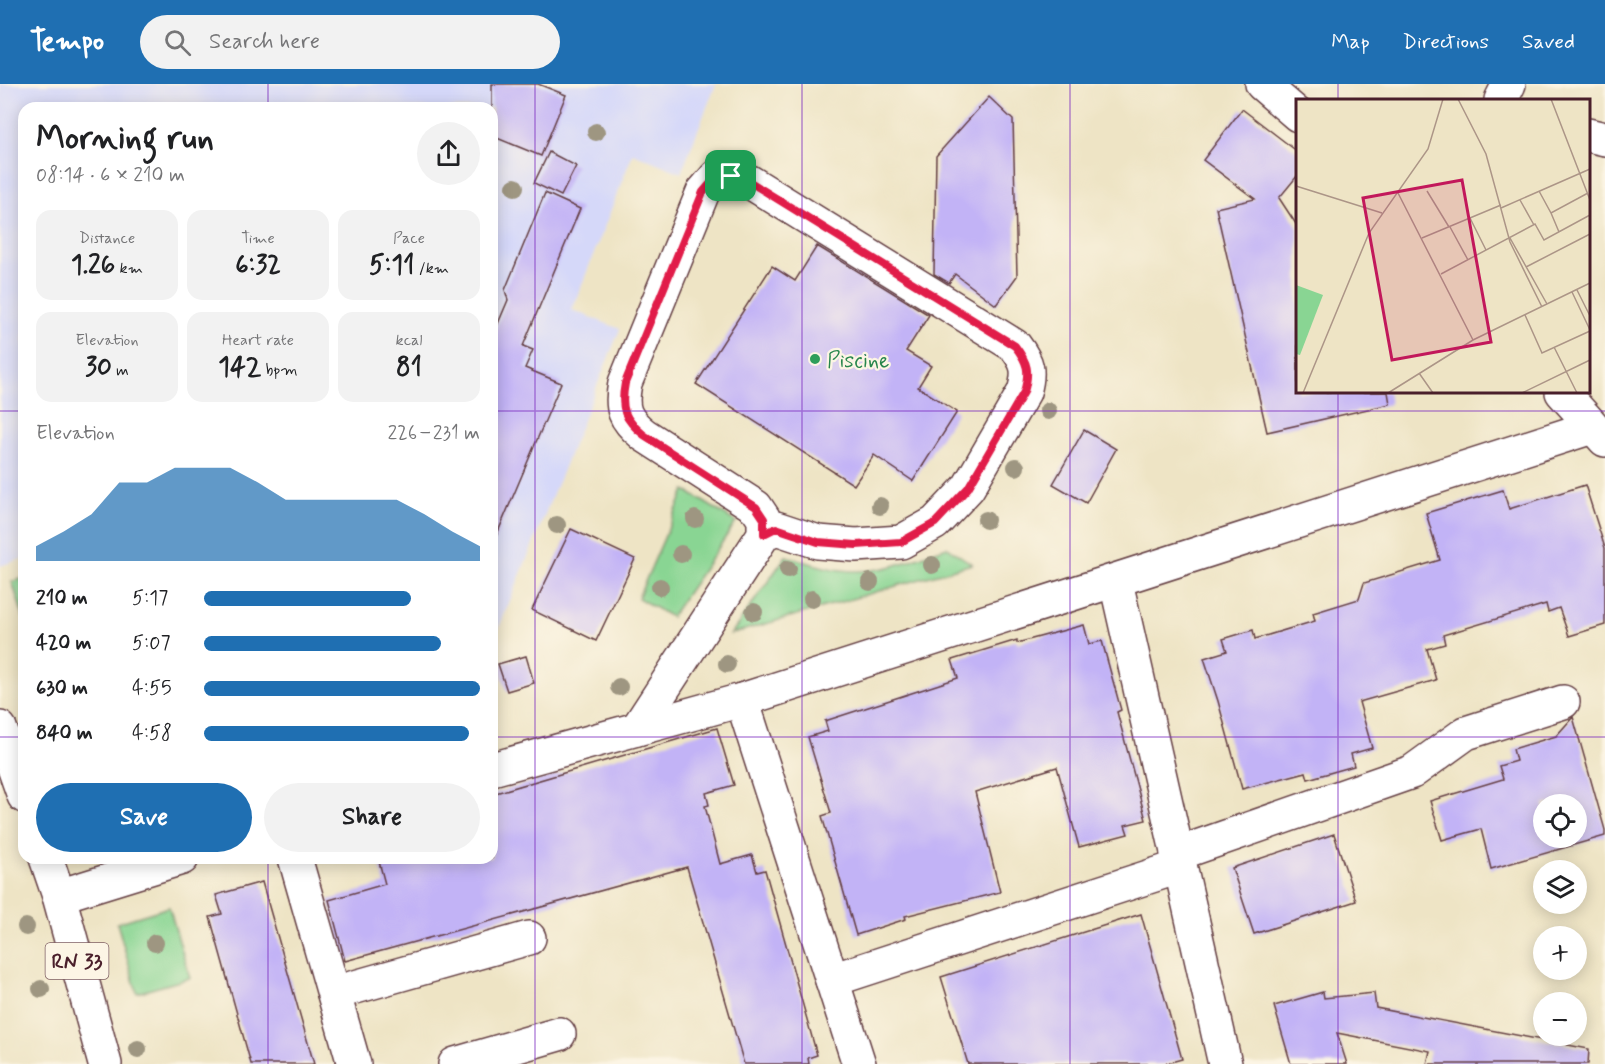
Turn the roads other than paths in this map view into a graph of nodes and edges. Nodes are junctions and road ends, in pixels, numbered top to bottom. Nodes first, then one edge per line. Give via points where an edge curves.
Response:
1 (1262, 84) edge
2 (1509, 84) edge
3 (1502, 99) edge
4 (1296, 113) edge
5 (1590, 135) edge
6 (1605, 139) edge
7 (1563, 393) edge
8 (1598, 434) edge
9 (764, 534) junction
10 (1116, 582) junction
11 (742, 700) junction
12 (1563, 702) dead end
13 (0, 728) edge
14 (637, 729) junction
15 (498, 767) edge
16 (18, 779) edge
17 (1178, 861) junction
18 (48, 864) edge
19 (163, 864) edge
20 (297, 864) edge
21 (59, 896) junction
22 (529, 938) dead end
23 (832, 980) junction
24 (334, 993) junction
25 (559, 1034) dead end
26 (105, 1064) edge
27 (354, 1064) edge
28 (454, 1064) edge
29 (859, 1064) edge
30 (1225, 1064) edge

1 - 4 street
2 - 3 street
5 - 6 street
7 - 8 street
8 - 10 street
9 - 9 street via 764,519 756,507 632,426 622,400 625,383 703,192 716,177 731,176 750,182 1015,346 1026,360 1028,378 1024,392 968,488 935,523 901,542 856,545 818,542 776,528
9 - 14 street
10 - 11 street
10 - 17 street
11 - 14 street
11 - 23 street
12 - 17 street via 1466,733 1412,772
13 - 16 street
14 - 15 street
17 - 23 street
17 - 30 street
18 - 21 street, RN 33
19 - 21 street
20 - 24 street
21 - 26 street, RN 33
22 - 24 street
23 - 29 street
24 - 27 street
25 - 28 street

